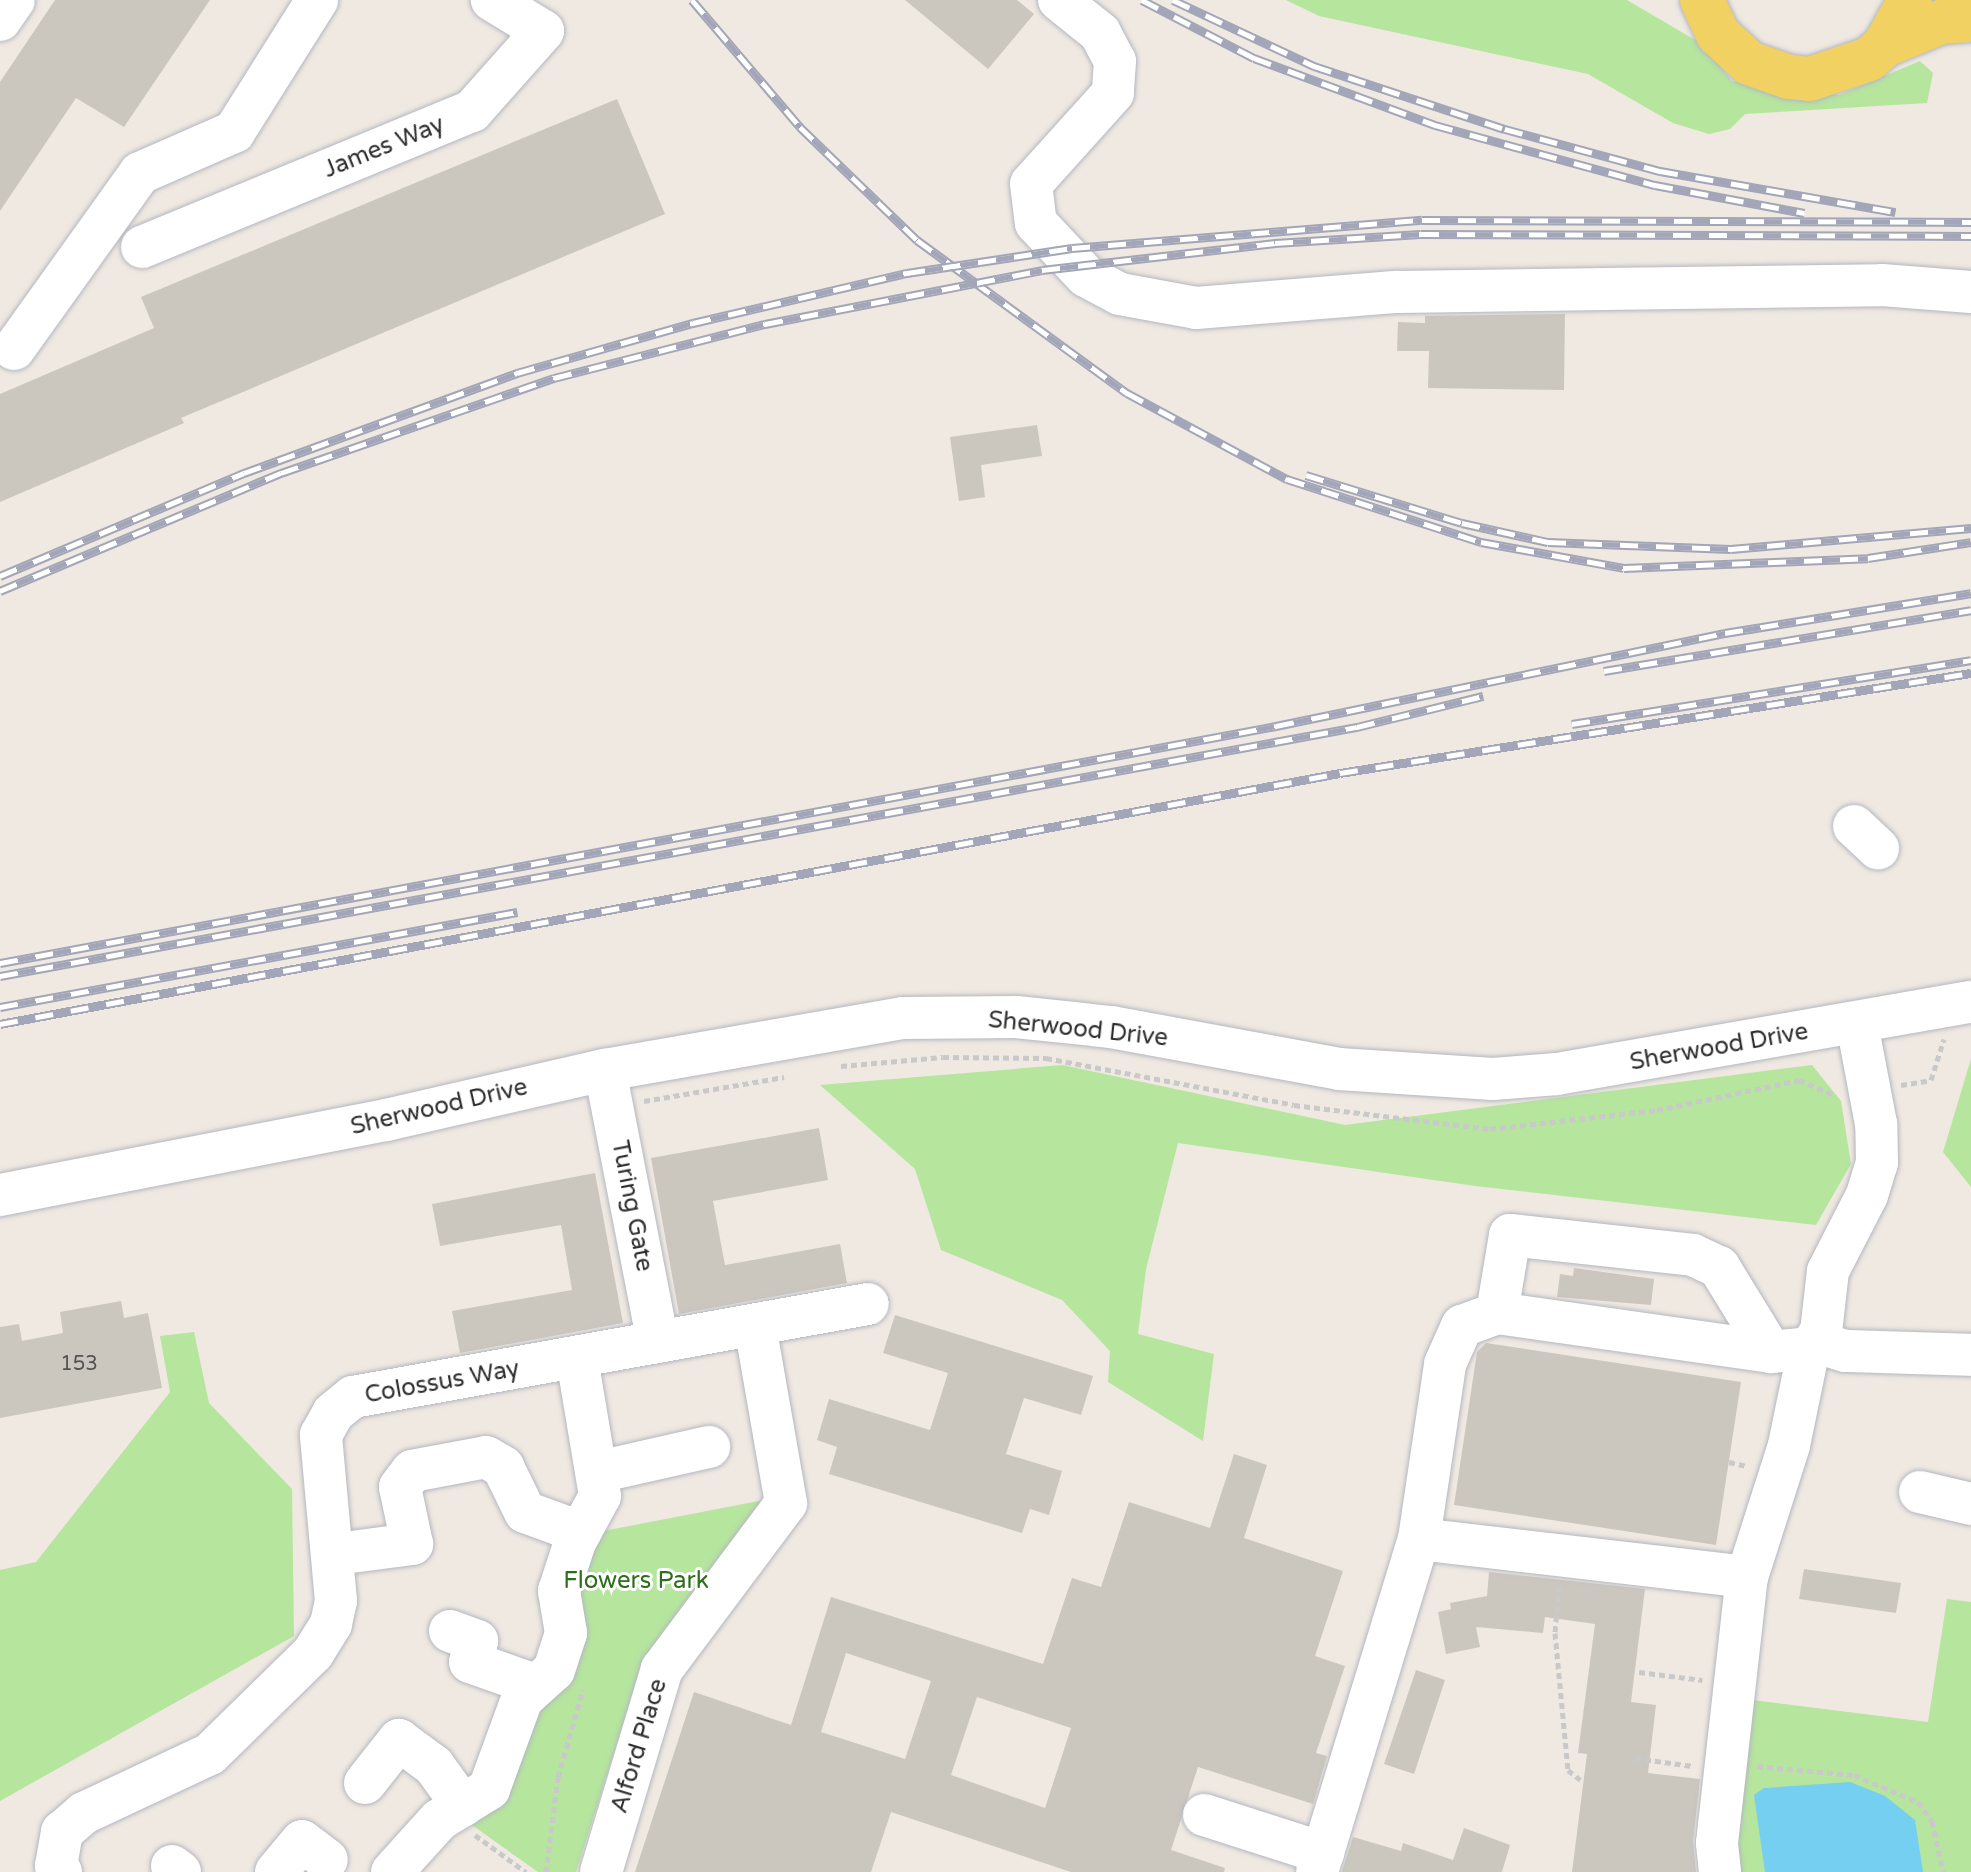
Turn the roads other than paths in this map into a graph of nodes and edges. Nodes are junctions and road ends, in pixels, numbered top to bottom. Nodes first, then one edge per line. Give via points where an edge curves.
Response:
1 (14, 0) edge
2 (317, 0) edge
3 (492, 0) edge
4 (1059, 0) edge
5 (1684, 0) edge
6 (1910, 0) edge
7 (1710, 17) edge
8 (0, 20) edge
9 (1971, 20) edge
10 (1885, 45) junction
11 (142, 247) dead end
12 (1971, 292) edge
13 (14, 349) dead end
14 (1971, 1002) edge
15 (1857, 1023) junction
16 (609, 1086) junction
17 (0, 1195) edge
18 (868, 1304) dead end
19 (1497, 1313) junction
20 (755, 1326) junction
21 (658, 1342) junction
22 (1799, 1348) junction
23 (1971, 1355) edge
24 (577, 1359) junction
25 (709, 1447) dead end
26 (598, 1472) junction
27 (1920, 1492) dead end
28 (1971, 1504) edge
29 (580, 1532) junction
30 (1419, 1539) junction
31 (336, 1554) junction
32 (1747, 1577) junction
33 (450, 1631) dead end
34 (535, 1685) junction
35 (365, 1783) dead end
36 (456, 1811) junction
37 (1204, 1815) dead end
38 (1320, 1862) edge
39 (336, 1868) edge
40 (61, 1872) edge
41 (276, 1872) edge
42 (392, 1872) edge
43 (601, 1872) edge
44 (1720, 1872) edge

1 - 8 street
2 - 13 street via 234,132 140,173
3 - 11 street, James Way via 543,31 472,111
4 - 12 street via 1100,33 1115,61 1113,93 1031,184 1036,223 1086,276 1120,294 1196,308 1397,292 1882,285
5 - 7 main road
6 - 10 main road
7 - 10 main road via 1749,63 1789,77 1841,73
9 - 10 main road via 1941,22
14 - 15 street, Sherwood Drive
15 - 16 street, Sherwood Drive via 1557,1074 1493,1079 1409,1078 1339,1069 1111,1027 1016,1017 903,1018
15 - 22 street via 1889,1087 1877,1163
16 - 17 street, Sherwood Drive via 386,1120
16 - 21 street, Turing Gate
18 - 20 street, Colossus Way
19 - 22 street
19 - 22 street via 1510,1235 1693,1255 1719,1267
19 - 30 street via 1462,1326 1445,1364
20 - 21 street, Colossus Way
20 - 43 street, Alford Place via 786,1503 662,1669
21 - 24 street, Colossus Way
22 - 23 street
22 - 32 street via 1789,1445
24 - 26 street
24 - 31 street, Colossus Way via 353,1397 333,1413 321,1435 321,1454
25 - 26 street
26 - 29 street via 600,1496
27 - 28 street
29 - 31 street via 525,1512 503,1467 486,1457 412,1471 400,1487 412,1544
29 - 34 street via 559,1591 566,1633 554,1670
30 - 32 street
30 - 38 street
31 - 40 street, Colossus Way via 331,1624 313,1653 210,1754 84,1813 62,1832 56,1866
32 - 44 street via 1717,1843
33 - 34 street via 477,1641 470,1662
34 - 36 street via 522,1699 489,1789
35 - 36 street via 399,1740 434,1766
36 - 42 street
37 - 38 street
39 - 41 street via 302,1841

